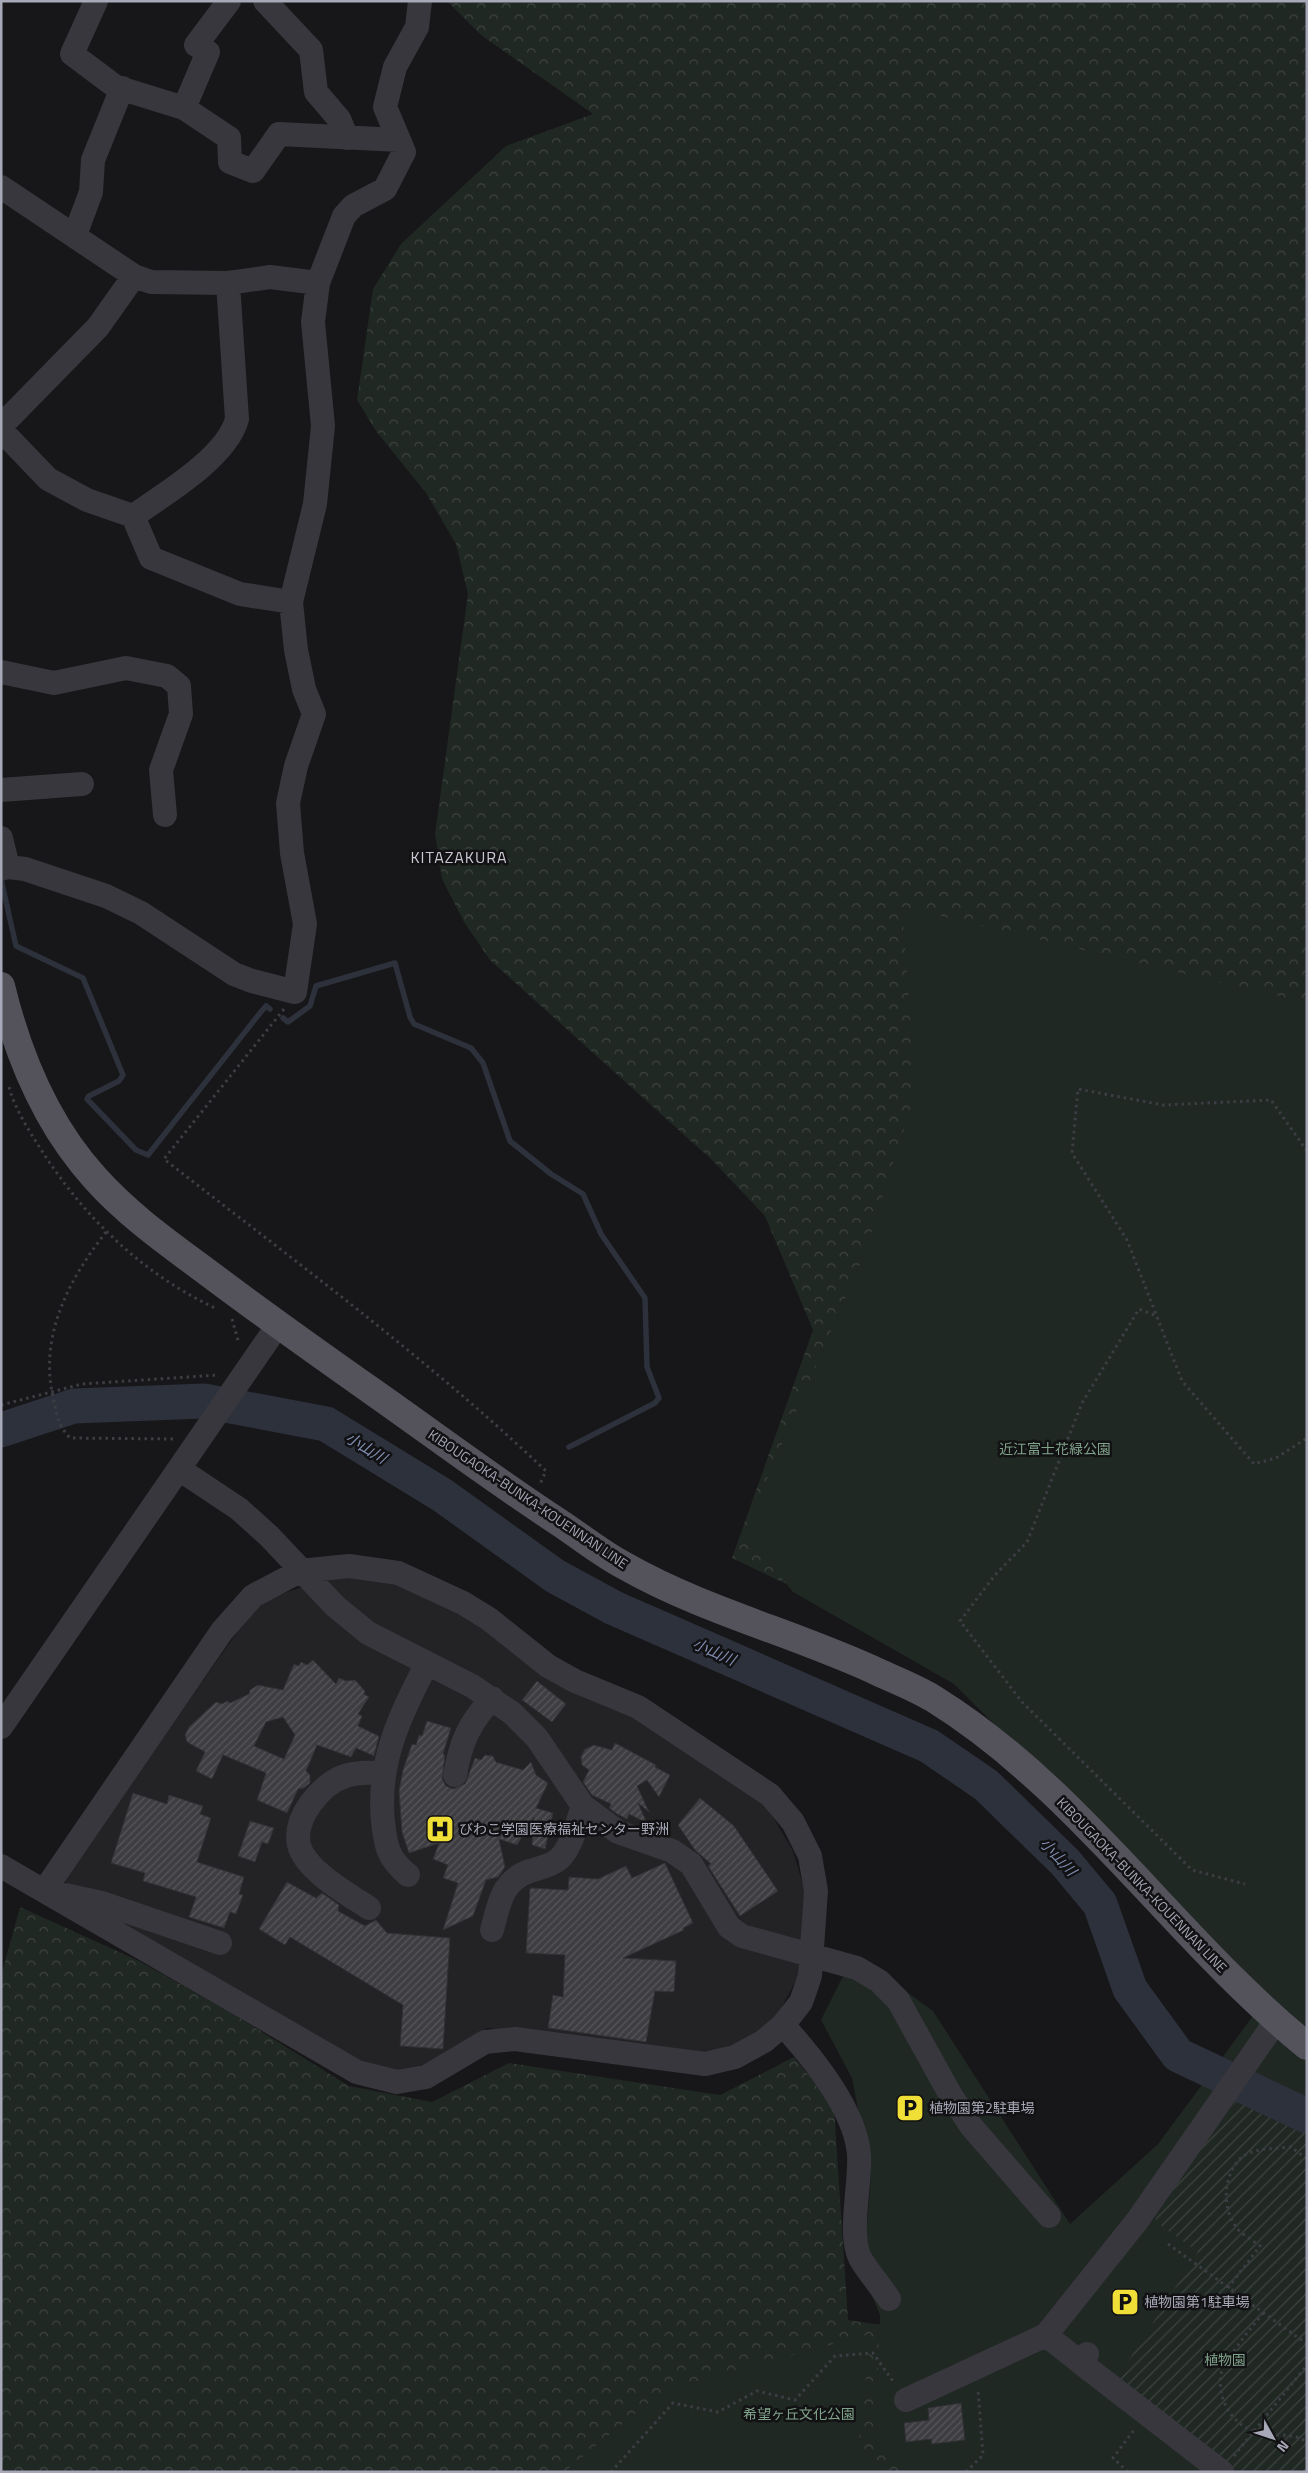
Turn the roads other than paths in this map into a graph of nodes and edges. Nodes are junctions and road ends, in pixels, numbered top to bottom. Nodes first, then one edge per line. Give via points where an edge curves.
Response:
1 (96, 1) edge
2 (228, 1) edge
3 (265, 1) edge
4 (420, 1) edge
5 (122, 88) junction
6 (184, 108) junction
7 (347, 138) junction
8 (399, 140) junction
9 (1, 187) edge
10 (75, 235) junction
11 (134, 276) junction
12 (228, 283) junction
13 (318, 283) junction
14 (1, 428) edge
15 (133, 516) junction
16 (291, 602) junction
17 (1, 672) edge
18 (82, 784) dead end
19 (1, 790) edge
20 (165, 815) dead end
21 (1, 838) edge
22 (4, 868) edge
23 (1, 986) edge
24 (278, 1325) junction
25 (179, 1469) junction
26 (300, 1571) junction
27 (427, 1663) junction
28 (492, 1698) junction
29 (1, 1727) edge
30 (383, 1774) junction
31 (455, 1775) dead end
32 (584, 1806) junction
33 (1, 1866) edge
34 (408, 1875) dead end
35 (44, 1891) junction
36 (369, 1908) dead end
37 (492, 1930) dead end
38 (220, 1943) dead end
39 (812, 1955) junction
40 (1276, 2021) junction
41 (783, 2025) junction
42 (1307, 2046) edge
43 (1049, 2216) dead end
44 (889, 2299) dead end
45 (1046, 2335) junction
46 (906, 2400) road end
47 (1227, 2465) edge

1 - 5 street via 72,54 116,87
2 - 6 street via 196,45 208,52
3 - 7 street via 311,50 316,92 340,119
4 - 8 street via 417,27 394,67 386,107
5 - 6 street
5 - 10 street via 93,160 91,192
6 - 7 street via 229,138 230,162 253,171 279,134
7 - 8 street
8 - 13 street via 404,152 385,189 353,206 344,216
9 - 10 street
10 - 11 street
11 - 12 street via 151,282
11 - 14 street via 98,327
12 - 13 street via 270,277
12 - 15 street via 237,419 233,433 195,473
13 - 16 street via 313,322 323,426 315,504
14 - 15 street via 48,479 87,500
15 - 16 street via 151,558 240,594
16 - 22 street via 304,689 314,714 296,766 288,803 292,854 306,924 295,992 234,974 141,913 106,896 25,869
17 - 20 street via 54,683 126,668 167,676 179,686 180,714 162,770
18 - 19 street
21 - 22 street
23 - 24 main road, KIBOUGAOKA-BUNKA-KOUENNAN LINE via 11,1026 34,1086 60,1132 94,1177 140,1222
24 - 25 street via 228,1382 212,1421
24 - 40 main road, KIBOUGAOKA-BUNKA-KOUENNAN LINE via 625,1566 695,1599 850,1658 931,1697 984,1733 1087,1825
25 - 26 street via 239,1509
25 - 29 street
26 - 27 street via 334,1606 368,1632
26 - 35 street via 253,1596 222,1631
26 - 39 street via 348,1566 398,1573 455,1600 489,1619 548,1666 574,1681 638,1707 770,1795 793,1822 810,1856 816,1891
27 - 28 street
27 - 30 street via 403,1711
28 - 31 street via 464,1737
28 - 32 street via 537,1738
30 - 34 street via 385,1845 394,1863
30 - 36 street via 363,1772 343,1777 325,1788 298,1827 299,1846 309,1860 324,1877
32 - 37 street via 559,1859 508,1883
32 - 39 street via 618,1832 672,1851 691,1864 729,1927 742,1936
33 - 35 street
35 - 38 street via 102,1904
35 - 41 street via 357,2072 397,2082 426,2077 485,2042 515,2039 705,2064 735,2057 764,2041
39 - 41 street via 810,1976 801,2002
39 - 43 street via 857,1968 879,1981 898,2000 971,2126
40 - 42 main road, KIBOUGAOKA-BUNKA-KOUENNAN LINE
40 - 45 street via 1138,2221
41 - 44 street via 816,2063 853,2128 859,2154 855,2227 860,2256
45 - 46 street
45 - 47 street via 1084,2358 1146,2413

